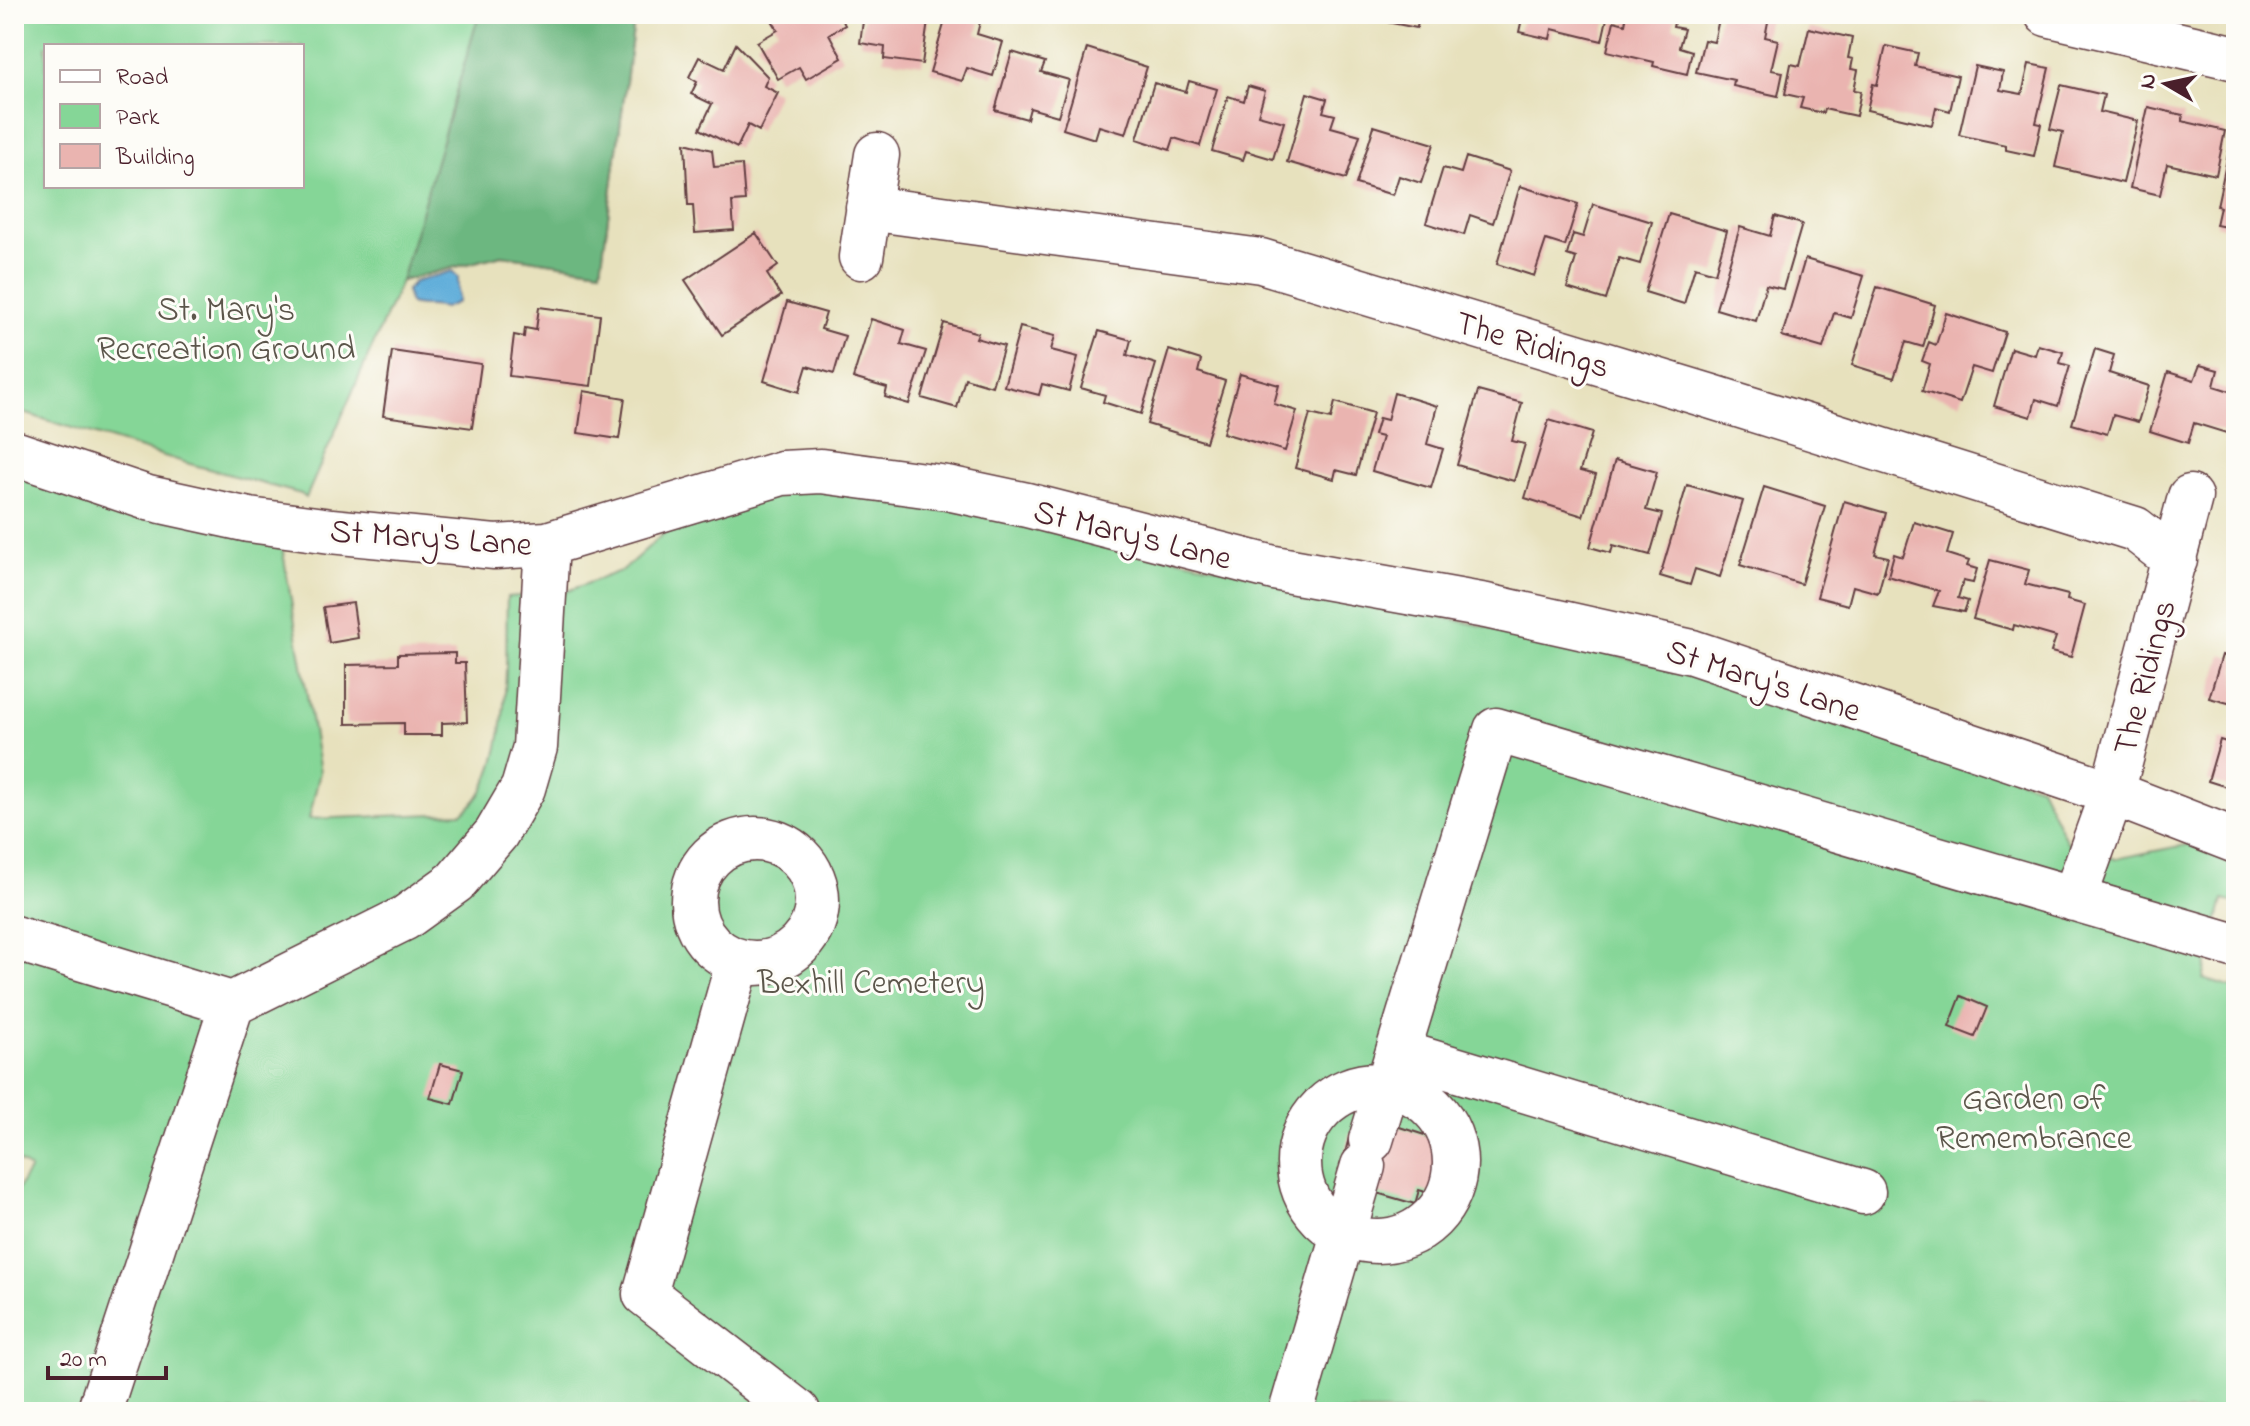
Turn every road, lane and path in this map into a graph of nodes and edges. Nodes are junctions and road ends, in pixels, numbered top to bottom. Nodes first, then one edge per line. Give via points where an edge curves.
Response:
1 (2047, 14) edge
2 (2236, 58) edge
3 (877, 155) dead end
4 (868, 208) junction
5 (861, 257) dead end
6 (14, 453) edge
7 (2190, 497) dead end
8 (547, 544) junction
9 (2175, 560) junction
10 (2112, 793) junction
11 (2236, 841) edge
12 (2074, 899) junction
13 (14, 938) edge
14 (2236, 946) edge
15 (738, 962) dead end
16 (232, 1004) junction
17 (1393, 1068) junction
18 (1863, 1192) dead end
19 (1343, 1234) junction
20 (99, 1412) edge
21 (798, 1412) edge
22 (1291, 1412) edge

1 - 2 street
3 - 4 street
4 - 5 street
4 - 9 street, The Ridings via 1261,261 2135,529
6 - 8 street, St Mary's Lane via 148,498 249,520 495,547
7 - 9 street, The Ridings
8 - 10 street, St Mary's Lane via 782,473 821,471 947,488 1274,568 1486,606 1692,652
8 - 16 street via 535,747 523,788 496,834 455,882 405,918
9 - 10 street, The Ridings
10 - 11 street, St Mary's Lane
10 - 12 street, The Ridings
12 - 14 street
12 - 17 street via 1496,730
13 - 16 street
15 - 21 street via 645,1294
16 - 20 street
17 - 18 street
17 - 19 street
17 - 19 street via 1338,1095 1316,1113 1302,1139 1299,1168 1306,1195 1323,1219
17 - 19 street via 1446,1123 1456,1154 1453,1187 1436,1215 1410,1235 1378,1242
19 - 22 street

